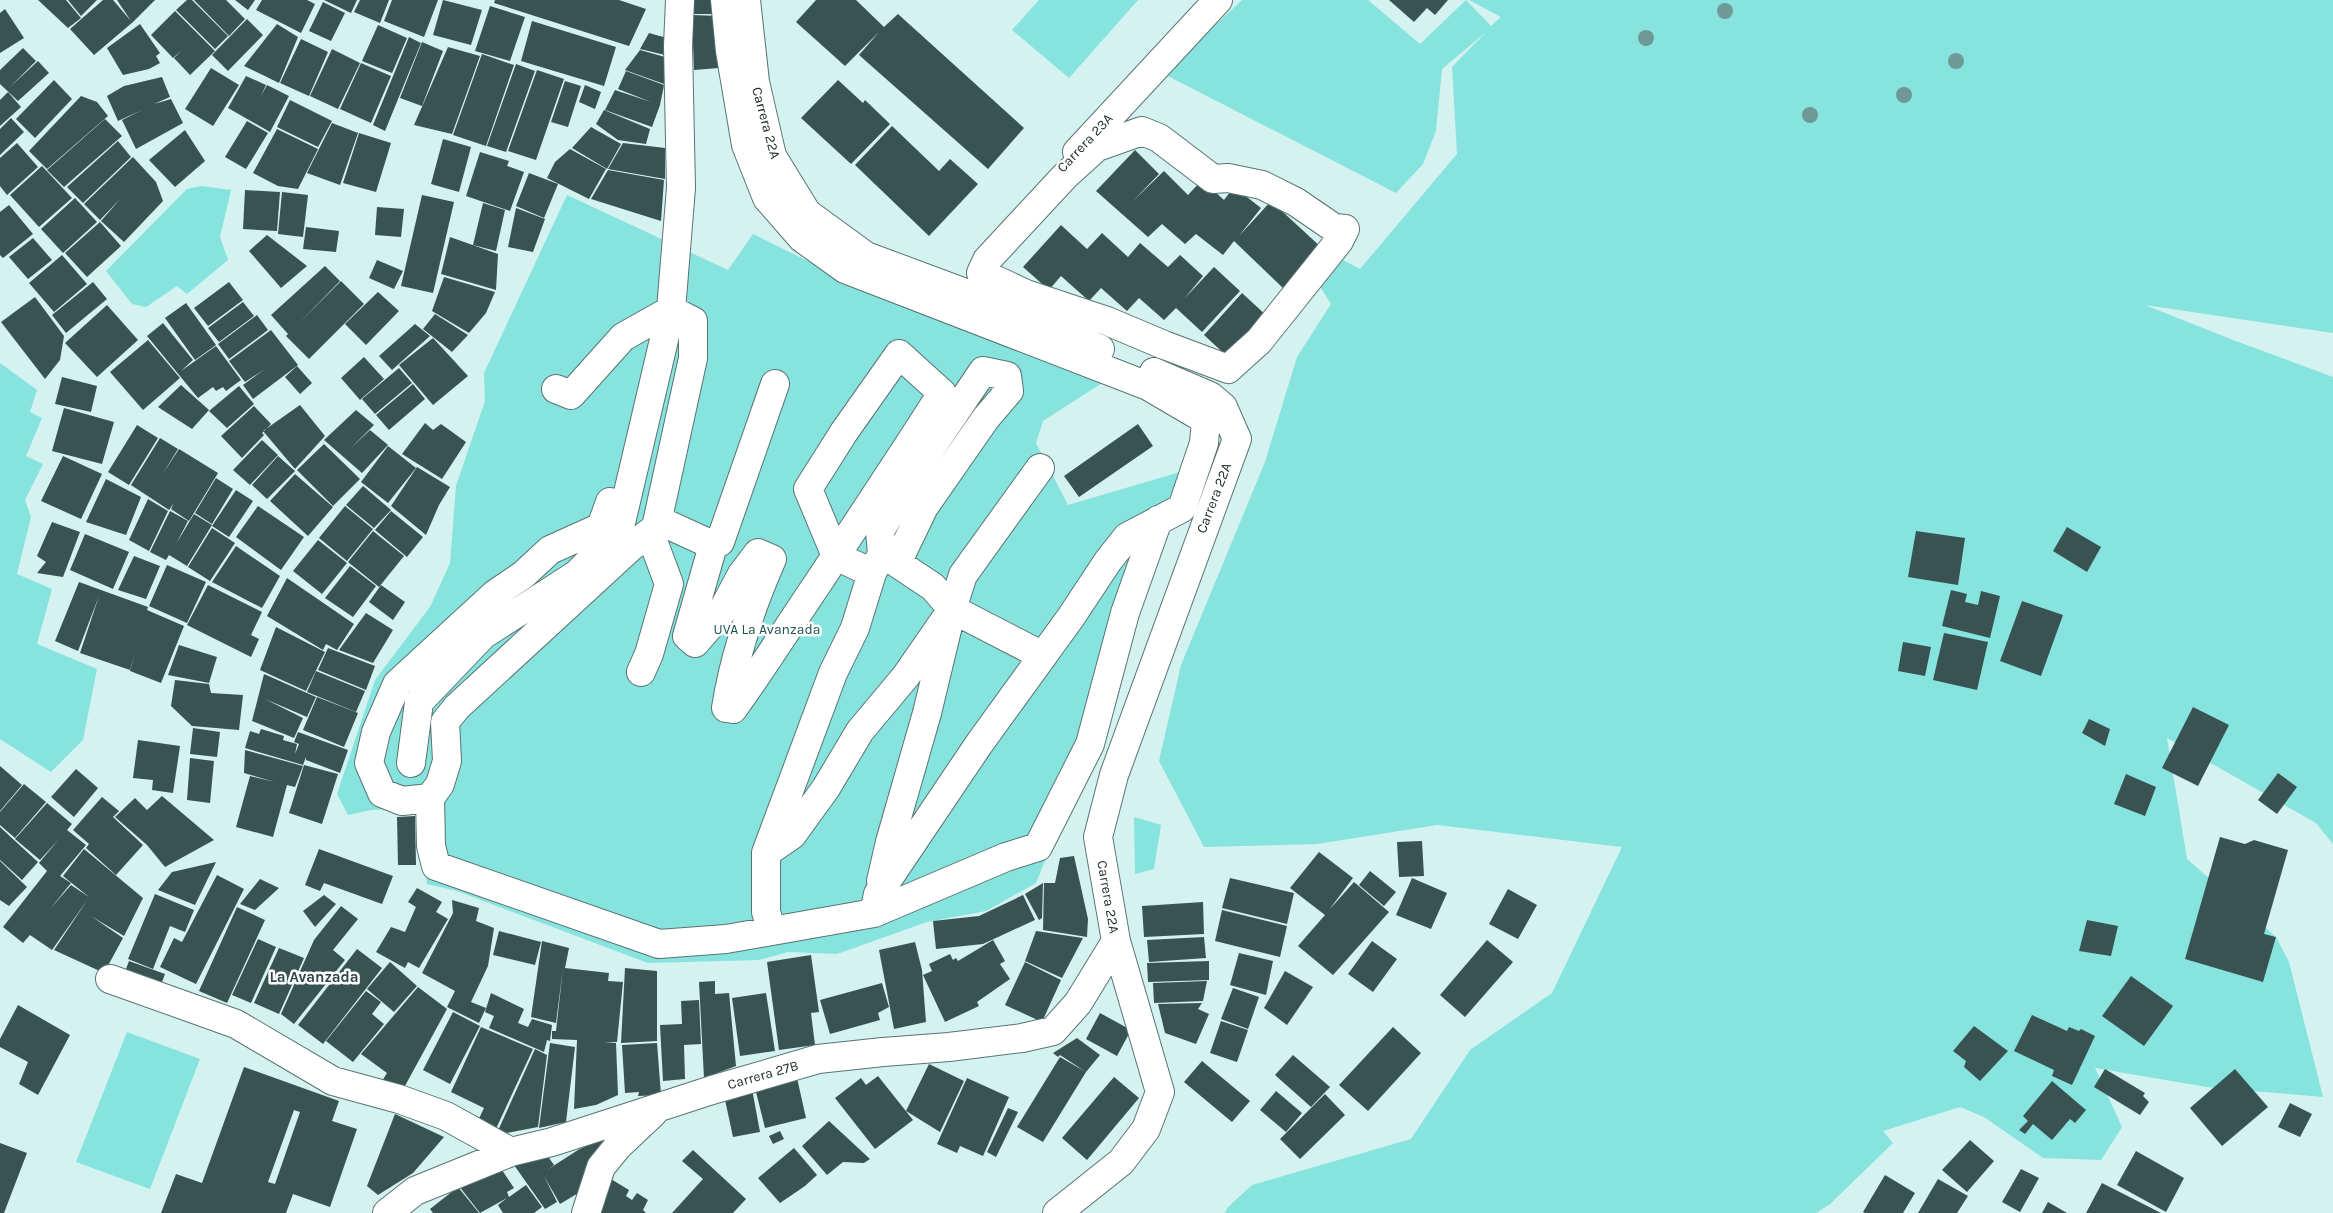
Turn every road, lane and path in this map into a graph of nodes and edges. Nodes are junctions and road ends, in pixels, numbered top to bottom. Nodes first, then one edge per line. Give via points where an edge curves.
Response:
1 (726, 0) edge
2 (746, 0) edge
3 (1218, 0) edge
4 (680, 1) edge
5 (952, 287) junction
6 (997, 292) junction
7 (660, 316) junction
8 (1228, 369) junction
9 (775, 384) dead end
10 (556, 388) dead end
11 (1210, 396) junction
12 (1040, 468) dead end
13 (1158, 520) junction
14 (658, 523) junction
15 (714, 542) junction
16 (836, 556) junction
17 (872, 573) junction
18 (952, 609) junction
19 (1043, 656) junction
20 (642, 672) dead end
21 (411, 764) dead end
22 (430, 798) junction
23 (766, 853) junction
24 (876, 904) junction
25 (772, 931) junction
26 (1116, 941) junction
27 (110, 978) dead end
28 (658, 1108) junction
29 (511, 1152) junction
30 (386, 1213) edge
31 (586, 1213) edge
32 (1057, 1213) edge

1 - 13 street via 730,51 746,145 767,198 802,238 845,269 1139,382 1206,420 1204,443 1182,508
2 - 5 street, Carrera 22A via 755,82 772,156 806,213 866,256
3 - 5 street, Carrera 23A
4 - 7 street via 681,188
5 - 6 street, Carrera 22A
6 - 8 street via 1026,294 1107,321
6 - 8 street via 981,273 988,260 1065,176 1097,147 1142,131 1159,138 1212,178 1262,185 1296,202 1334,228 1345,229 1339,241 1259,341
6 - 11 street, Carrera 22A
7 - 10 street via 623,337 571,395
7 - 14 street via 693,321 693,358
7 - 21 street via 619,531 577,574 483,635 419,702
7 - 22 street via 617,482 601,527 550,550 488,600 397,684 376,732 369,763 382,793 402,801
8 - 11 street
9 - 15 street via 720,542
11 - 26 street, Carrera 22A via 1223,407 1237,439 1114,775 1098,837
12 - 18 street via 962,576
13 - 19 street via 1127,537
13 - 24 street via 1125,612 1090,744 1038,847
14 - 15 street via 706,542
14 - 20 street via 654,541 668,584
14 - 22 street via 457,707 445,722 447,761 440,784
15 - 16 street via 687,636 695,643 721,613 742,574 758,553 772,559 751,606 731,676 726,708 733,709
16 - 16 street via 942,392 899,354 808,489
16 - 17 street
17 - 18 street via 882,554 880,531 910,479 983,371 1007,376 1009,390 924,507 897,563 933,587
17 - 23 street via 854,628 833,673
18 - 19 street
18 - 23 street via 906,676 860,731 792,836
18 - 24 street
19 - 24 street via 980,744
22 - 25 street via 431,846 436,866 659,944 726,939
23 - 25 street via 766,912
24 - 25 street
26 - 28 street, Carrera 27B via 1078,1003 1052,1031 950,1047 818,1059
26 - 32 street, Carrera 22A via 1160,1092 1146,1129 1121,1162
27 - 29 street via 236,1024 333,1081 446,1116
28 - 29 street, Carrera 27B
28 - 31 street via 601,1167
29 - 30 street, Carrera 27B via 415,1191

